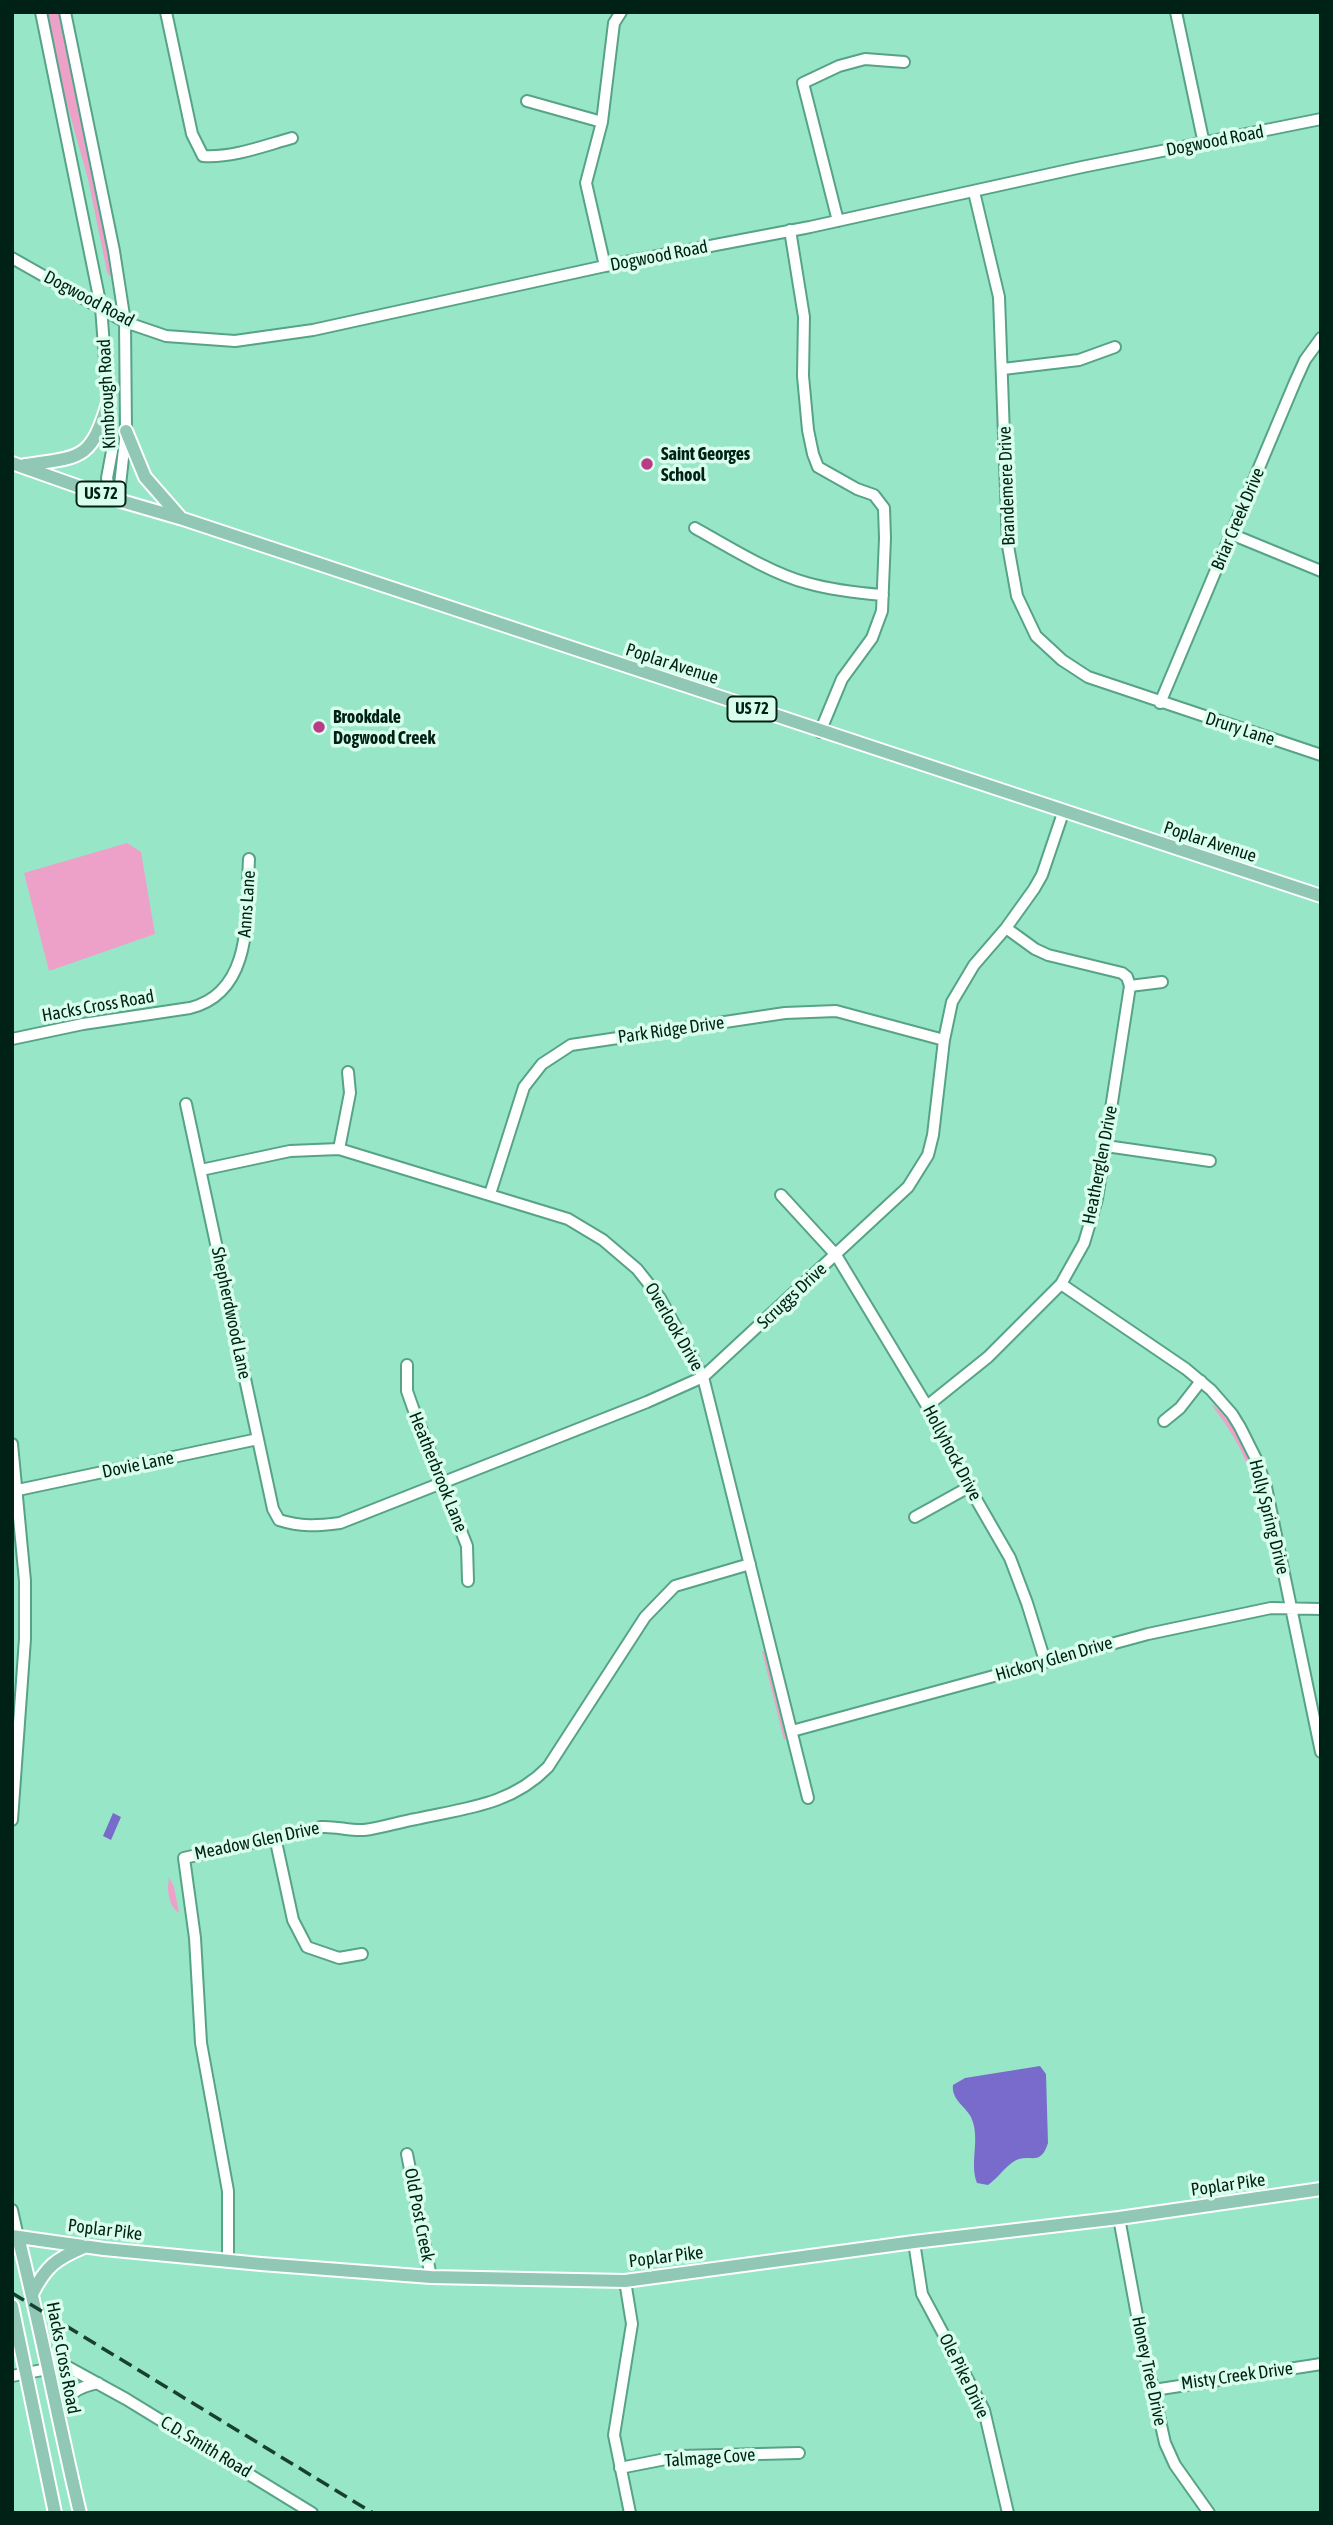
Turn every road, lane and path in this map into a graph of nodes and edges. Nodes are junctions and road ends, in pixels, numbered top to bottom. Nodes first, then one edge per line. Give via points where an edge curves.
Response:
1 (41, 12) edge
2 (65, 12) edge
3 (166, 12) edge
4 (621, 12) edge
5 (1177, 12) edge
6 (904, 62) dead end
7 (527, 101) dead end
8 (1321, 119) edge
9 (601, 122) junction
10 (292, 138) dead end
11 (1204, 144) junction
12 (974, 191) junction
13 (838, 220) junction
14 (790, 230) junction
15 (12, 258) edge
16 (605, 266) junction
17 (101, 307) junction
18 (125, 322) junction
19 (1321, 338) edge
20 (1115, 347) dead end
21 (1003, 369) junction
22 (109, 400) junction
23 (126, 431) junction
24 (17, 464) edge
25 (111, 498) junction
26 (183, 519) junction
27 (695, 528) dead end
28 (1231, 534) junction
29 (1321, 571) edge
30 (883, 595) junction
31 (1160, 703) junction
32 (820, 732) junction
33 (1321, 755) edge
34 (1063, 813) junction
35 (250, 859) dead end
36 (1321, 897) edge
37 (1006, 929) junction
38 (1162, 982) dead end
39 (1130, 986) junction
40 (190, 1008) joint
41 (12, 1040) edge
42 (944, 1040) junction
43 (348, 1072) dead end
44 (186, 1104) dead end
45 (1106, 1146) junction
46 (339, 1149) junction
47 (1210, 1161) dead end
48 (201, 1170) junction
49 (490, 1194) junction
50 (781, 1195) dead end
51 (836, 1255) junction
52 (1061, 1284) junction
53 (407, 1365) dead end
54 (703, 1377) junction
55 (1201, 1381) junction
56 (927, 1406) junction
57 (1164, 1421) dead end
58 (258, 1439) junction
59 (12, 1444) edge
60 (443, 1482) junction
61 (969, 1487) junction
62 (18, 1490) junction
63 (915, 1517) dead end
64 (279, 1520) joint
65 (750, 1564) junction
66 (468, 1580) dead end
67 (1290, 1607) junction
68 (1321, 1609) edge
69 (1045, 1661) junction
70 (792, 1731) junction
71 (1321, 1752) edge
72 (808, 1798) dead end
73 (12, 1820) edge
74 (275, 1837) junction
75 (362, 1954) dead end
76 (407, 2154) dead end
77 (1321, 2189) edge
78 (12, 2210) edge
79 (1119, 2218) junction
80 (15, 2236) edge
81 (914, 2242) junction
82 (86, 2246) junction
83 (228, 2260) junction
84 (432, 2277) junction
85 (625, 2281) junction
86 (32, 2294) junction
87 (12, 2306) edge
88 (43, 2347) junction
89 (1321, 2364) edge
90 (47, 2369) junction
91 (26, 2373) junction
92 (12, 2376) edge
93 (98, 2383) junction
94 (1154, 2390) junction
95 (59, 2426) junction
96 (799, 2453) dead end
97 (620, 2469) junction
98 (55, 2513) edge
99 (80, 2513) edge
100 (312, 2513) edge
101 (630, 2513) edge
102 (1008, 2513) edge
103 (1209, 2513) edge

1 - 17 street, Kimbrough Road
2 - 18 street, Kimbrough Road
3 - 10 street via 192,134 203,156 243,152
4 - 9 street via 614,23
5 - 11 street
6 - 13 street via 865,59 803,83
7 - 9 street
8 - 11 street, Dogwood Road
9 - 16 street via 586,183
11 - 12 street, Dogwood Road
12 - 13 street, Dogwood Road
12 - 21 street, Brandemere Drive via 999,297
13 - 14 street, Dogwood Road
14 - 16 street, Dogwood Road
14 - 30 street via 804,317 803,376 813,454 818,467 874,495 884,508
15 - 17 street, Dogwood Road
16 - 18 street, Dogwood Road via 313,330 235,341 166,336
17 - 18 street, Dogwood Road
17 - 22 street, Kimbrough Road
18 - 23 street, Kimbrough Road
19 - 28 street, Briar Creek Drive via 1305,360
20 - 21 street via 1079,360
21 - 31 street, Brandemere Drive via 1008,546 1017,596 1036,636 1062,660 1088,677
22 - 24 main road via 92,446 76,456
22 - 25 street, Kimbrough Road via 112,451 107,478
23 - 25 street, Kimbrough Road via 120,485
23 - 26 main road via 145,477
24 - 25 main road, Poplar Avenue / US 72
25 - 26 main road, Poplar Avenue / US 72
26 - 32 main road, Poplar Avenue / US 72
27 - 30 street via 804,583
28 - 29 street
28 - 31 street, Briar Creek Drive
30 - 32 street via 872,638 842,679
31 - 33 street, Drury Lane
32 - 34 main road, Poplar Avenue / US 72
34 - 36 main road, Poplar Avenue / US 72
34 - 37 street, Scruggs Drive via 1042,874
35 - 40 street, Anns Lane via 242,958 221,993
37 - 39 street via 1048,955 1122,973
37 - 42 street, Scruggs Drive via 974,965 952,1002
38 - 39 street
39 - 45 street, Heatherglen Drive
40 - 41 street, Hacks Cross Road
42 - 49 street, Park Ridge Drive via 836,1011 785,1013 570,1045 542,1064 524,1087
42 - 51 street, Scruggs Drive via 928,1155 908,1187
43 - 46 street via 350,1093
44 - 48 street, Shepherdwood Lane
45 - 47 street
45 - 52 street, Heatherglen Drive via 1089,1229
46 - 48 street, Overlook Drive via 290,1151
46 - 49 street, Overlook Drive
48 - 58 street, Shepherdwood Lane
49 - 54 street, Overlook Drive via 568,1219 629,1261 660,1298
50 - 51 street, Hollyhock Drive
51 - 54 street, Scruggs Drive
51 - 56 street, Hollyhock Drive
52 - 55 street, Holly Spring Drive
52 - 56 street, Heatherglen Drive via 988,1357
53 - 60 street, Heatherbrook Lane via 410,1399
54 - 60 street, Scruggs Drive
54 - 65 street, Overlook Drive
55 - 57 street
55 - 67 street, Holly Spring Drive via 1232,1414 1261,1469
56 - 61 street, Hollyhock Drive
58 - 62 street, Dovie Lane
58 - 64 street, Shepherdwood Lane
59 - 62 street
60 - 64 street, Scruggs Drive via 340,1522 312,1527
60 - 66 street, Heatherbrook Lane via 467,1546
61 - 63 street
61 - 69 street, Hollyhock Drive via 1010,1558
62 - 73 street via 25,1643
65 - 70 street, Overlook Drive
65 - 74 street, Meadow Glen Drive via 675,1586 645,1617 548,1766 515,1793 363,1830 328,1826
67 - 68 street, Hickory Glen Drive
67 - 69 street, Hickory Glen Drive via 1148,1634
67 - 71 street, Holly Spring Drive
69 - 70 street, Hickory Glen Drive
70 - 72 street, Overlook Drive
74 - 75 street via 293,1920 307,1947 339,1958
74 - 83 street, Meadow Glen Drive via 192,1854 183,1861 195,1938 201,2043 228,2191
76 - 84 street, Old Post Creek
77 - 79 main road, Poplar Pike
78 - 80 street, Hacks Cross Road
79 - 81 main road, Poplar Pike
79 - 94 street, Honey Tree Drive
80 - 82 main road, Poplar Pike
80 - 86 main road, Hacks Cross Road
81 - 85 main road, Poplar Pike
81 - 102 street, Ole Pike Drive via 922,2294 984,2410
82 - 83 main road, Poplar Pike
82 - 86 main road via 50,2265
83 - 84 main road, Poplar Pike
84 - 85 main road, Poplar Pike
85 - 97 street via 632,2324 614,2435
86 - 88 main road, Hacks Cross Road
87 - 91 main road
88 - 90 main road, Hacks Cross Road
88 - 93 street, C.D. Smith Road via 55,2360
89 - 94 street, Misty Creek Drive
90 - 91 street
90 - 95 main road, Hacks Cross Road
91 - 92 street
91 - 98 main road
93 - 95 street via 68,2397 61,2406
93 - 100 street, C.D. Smith Road
94 - 103 street, Honey Tree Drive via 1170,2455
95 - 99 main road, Hacks Cross Road
96 - 97 street, Talmage Cove via 681,2456
97 - 101 street

